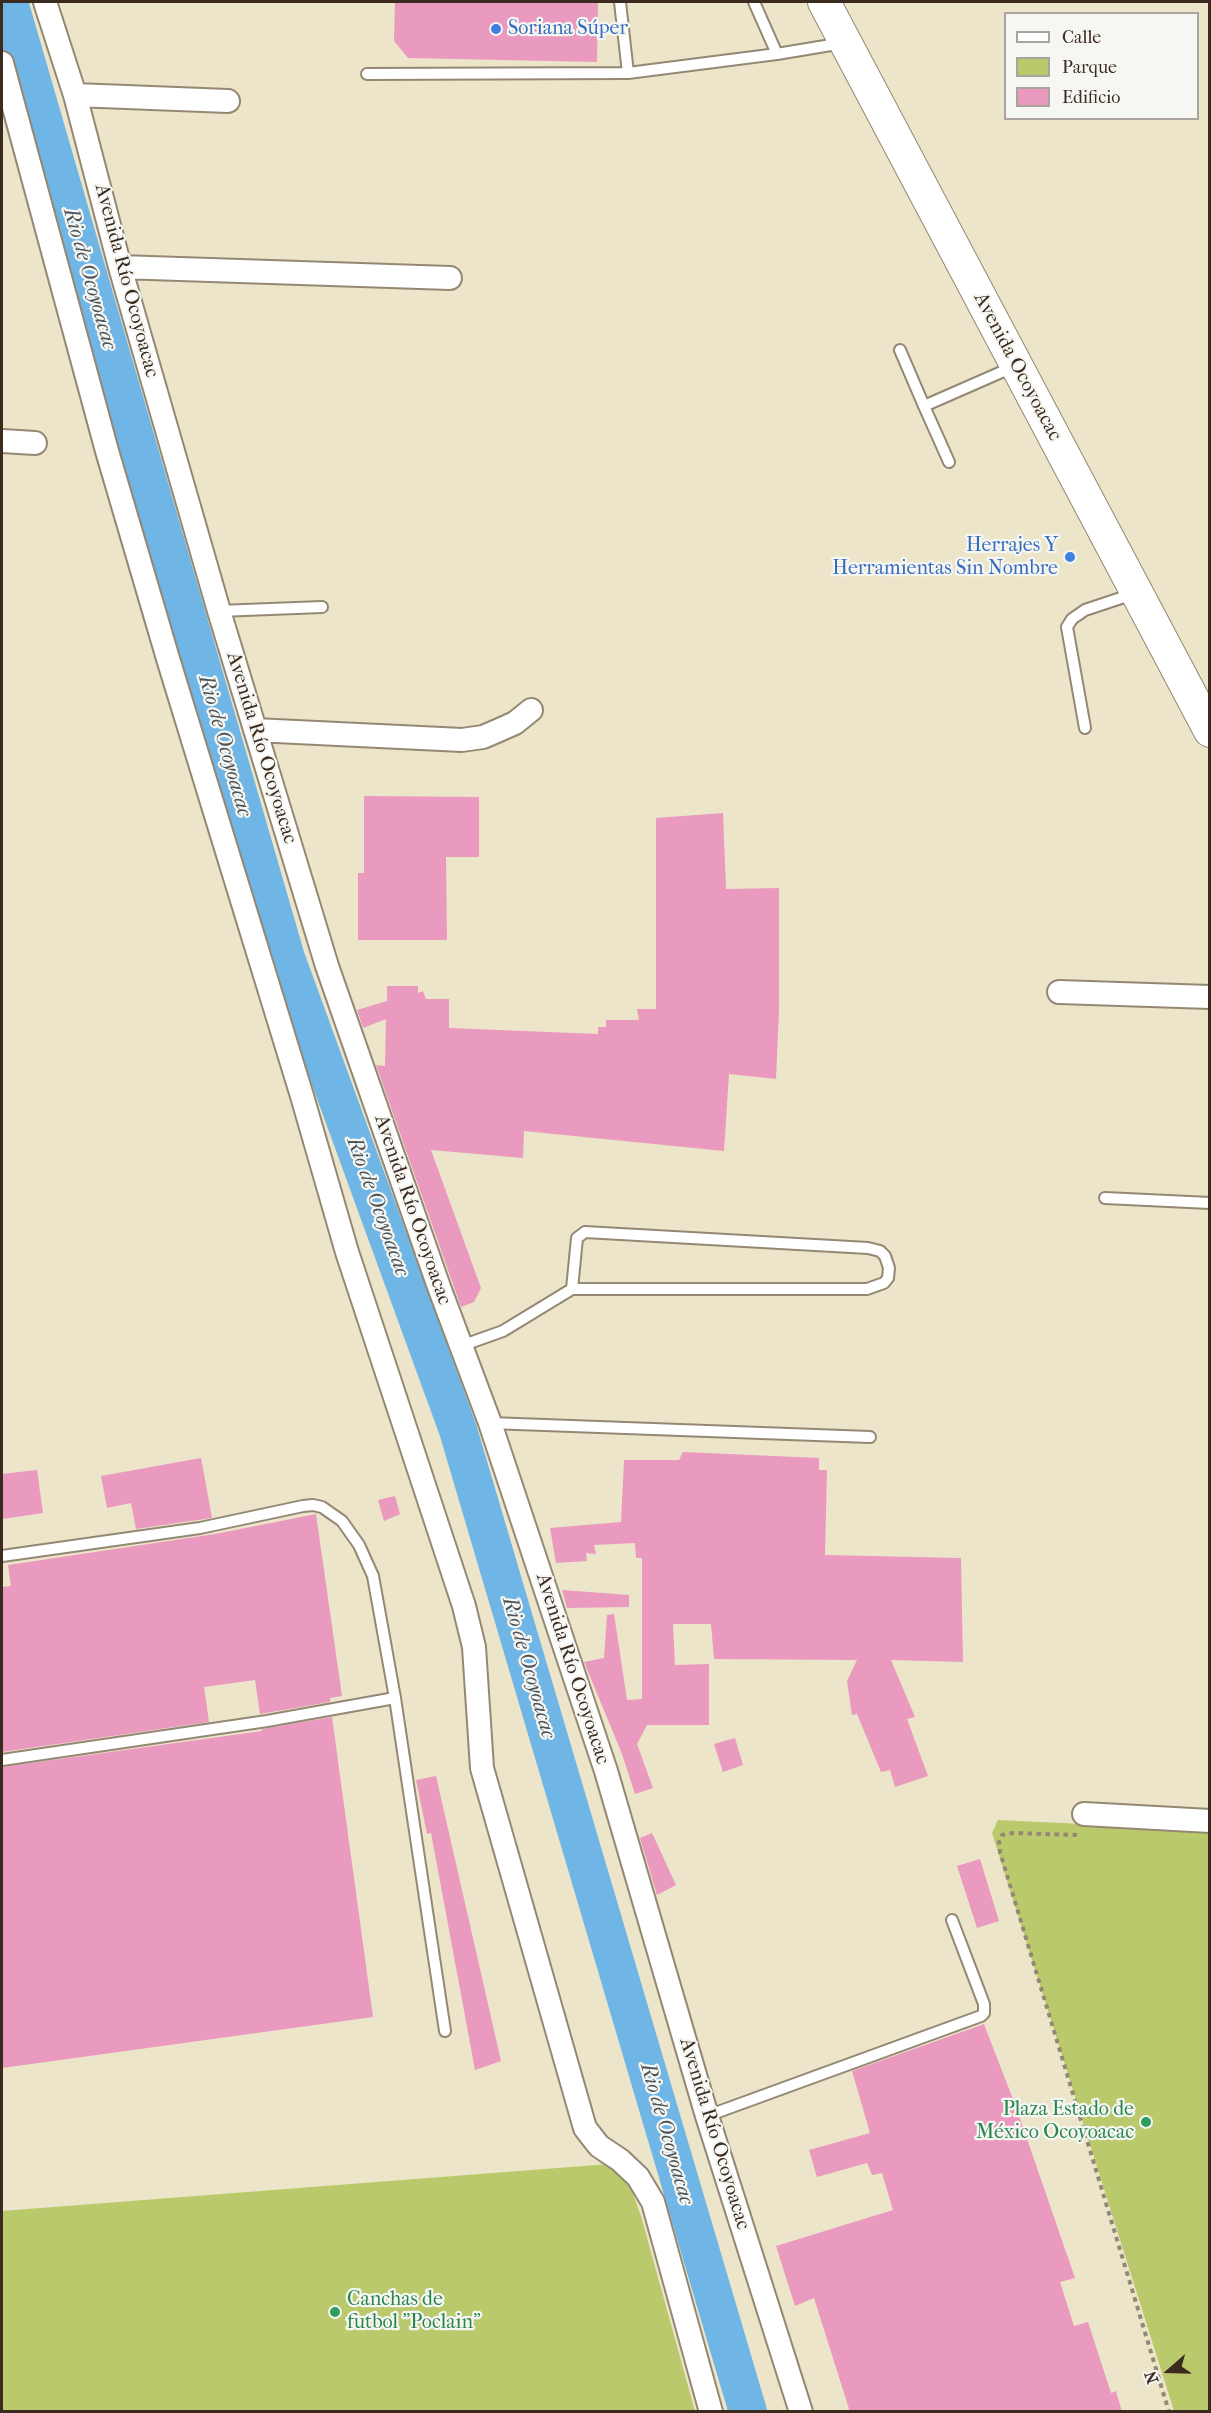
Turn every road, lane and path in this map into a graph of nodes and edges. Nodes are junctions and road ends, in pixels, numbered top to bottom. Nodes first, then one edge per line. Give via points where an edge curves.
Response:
1 (45, 2) edge
2 (620, 2) edge
3 (754, 2) edge
4 (824, 2) edge
5 (846, 42) junction
6 (777, 54) junction
7 (2, 63) edge
8 (628, 73) junction
9 (367, 74) dead end
10 (75, 95) junction
11 (228, 101) dead end
12 (120, 267) junction
13 (450, 278) dead end
14 (900, 350) dead end
15 (1016, 366) junction
16 (924, 406) junction
17 (2, 441) edge
18 (35, 443) dead end
19 (949, 462) dead end
20 (1136, 593) junction
21 (322, 608) dead end
22 (219, 611) junction
23 (531, 710) dead end
24 (1205, 716) edge
25 (1085, 728) dead end
26 (255, 730) junction
27 (1059, 992) dead end
28 (1209, 997) edge
29 (1105, 1197) dead end
30 (1209, 1203) edge
31 (572, 1289) junction
32 (461, 1346) junction
33 (490, 1423) junction
34 (870, 1437) dead end
35 (2, 1556) edge
36 (395, 1698) junction
37 (2, 1760) edge
38 (1209, 1821) edge
39 (1084, 1825) joint
40 (952, 1920) dead end
41 (446, 2031) dead end
42 (707, 2116) junction
43 (711, 2412) edge
44 (801, 2412) edge
45 (1169, 2412) edge

1 - 10 street, Avenida Río Ocoyoacac
2 - 8 lane
3 - 6 lane
4 - 5 main road, Avenida Ocoyoacac
5 - 6 lane
5 - 15 main road, Avenida Ocoyoacac
6 - 8 lane
7 - 43 street via 110,462 169,662 347,1252 464,1605 474,1647 482,1768 585,2128 598,2146 638,2176 653,2202
8 - 9 lane
10 - 11 street
10 - 12 street, Avenida Río Ocoyoacac
12 - 13 street
12 - 22 street, Avenida Río Ocoyoacac
14 - 16 lane
15 - 16 lane
15 - 20 main road, Avenida Ocoyoacac
16 - 19 lane
17 - 18 street
20 - 24 main road, Avenida Ocoyoacac
20 - 25 lane via 1085,610 1067,627
21 - 22 lane
22 - 26 street, Avenida Río Ocoyoacac
23 - 26 street via 497,731 462,740
26 - 32 street, Avenida Río Ocoyoacac via 327,966
27 - 28 street
29 - 30 lane
31 - 31 lane via 577,1238 585,1232 868,1248 880,1251 889,1268 884,1283 867,1289
31 - 32 lane via 503,1331
32 - 33 street, Avenida Río Ocoyoacac
33 - 34 lane
33 - 42 street, Avenida Río Ocoyoacac via 606,1772
35 - 36 lane via 200,1528 303,1506 322,1507 350,1531 373,1576
36 - 37 lane
36 - 41 lane
38 - 39 street
39 - 45 path via 1002,1835 1000,1852
40 - 42 lane via 984,2004 981,2016
42 - 44 street, Avenida Río Ocoyoacac

